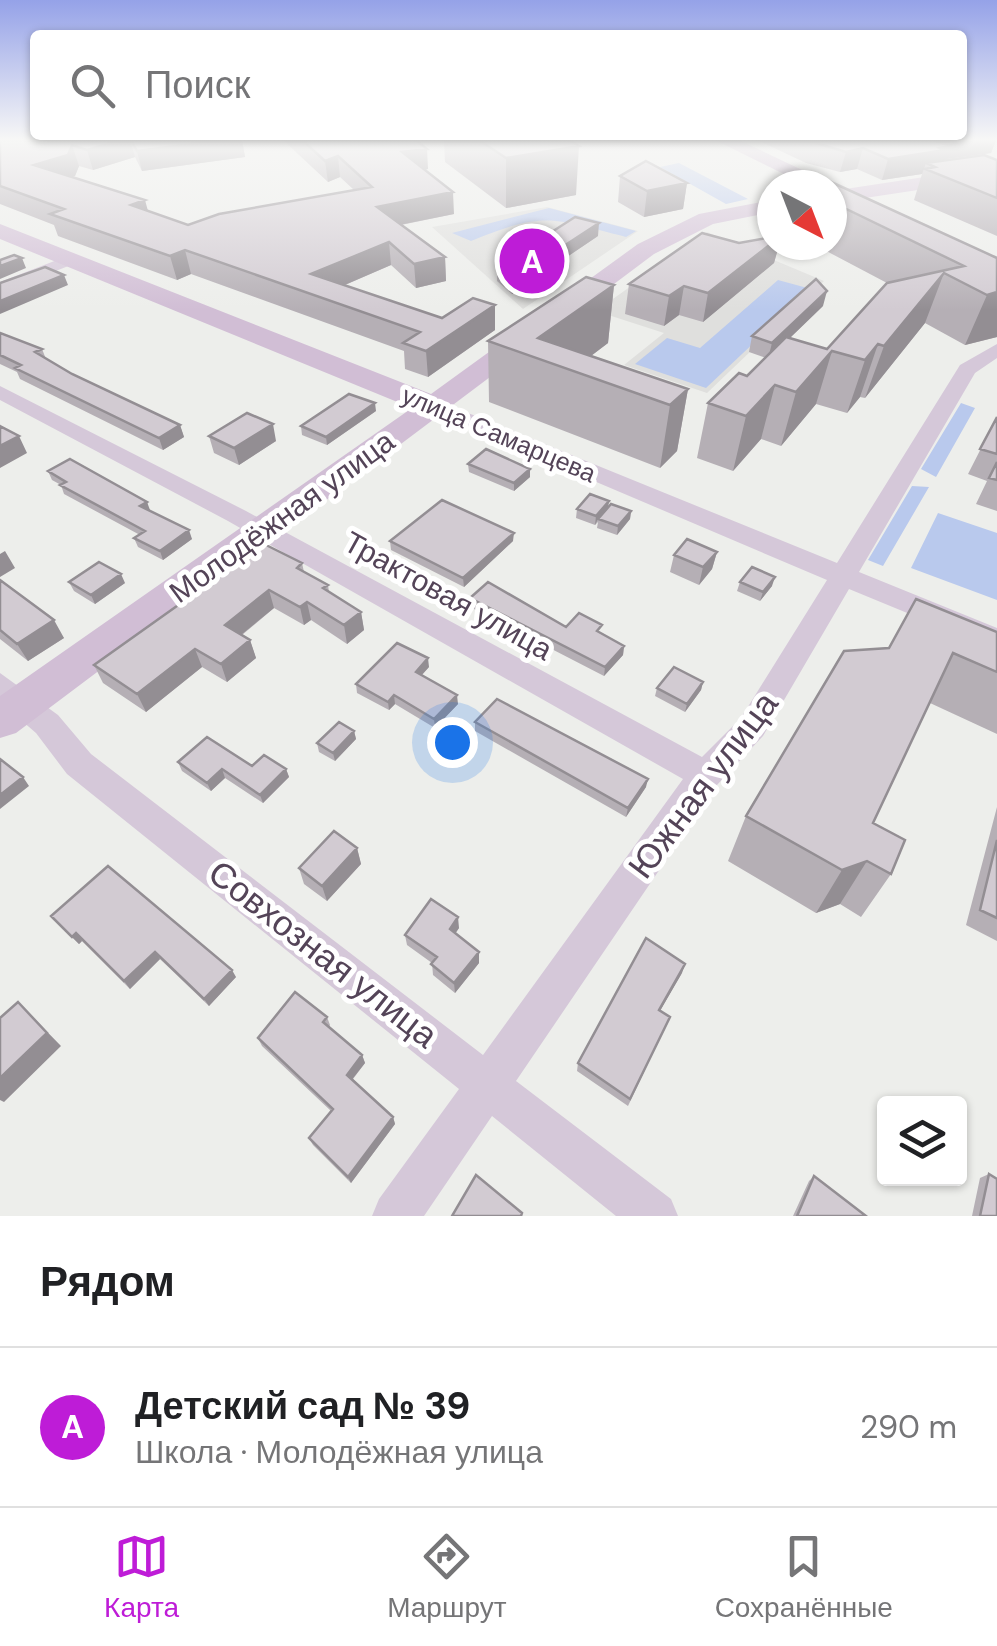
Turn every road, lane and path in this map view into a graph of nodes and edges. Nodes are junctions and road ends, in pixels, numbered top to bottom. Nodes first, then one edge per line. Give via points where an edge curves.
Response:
1 (847, 198) edge
2 (757, 209) edge
3 (881, 212) edge
4 (0, 230) edge
5 (70, 260) junction
6 (0, 288) edge
7 (997, 350) edge
8 (0, 392) edge
9 (434, 406) junction
10 (265, 532) junction
11 (845, 578) junction
12 (997, 640) edge
13 (8, 703) edge
14 (706, 775) junction
15 (488, 1086) junction
16 (396, 1216) edge
17 (654, 1216) edge

1 - 3 main road
2 - 9 street, Молодёжная улица via 677,230
4 - 5 street, улица Самарцева
5 - 6 street
5 - 9 street, улица Самарцева
7 - 11 street, Южная улица via 967,369
8 - 10 street, Трактовая улица
9 - 10 street, Молодёжная улица
9 - 11 street, улица Самарцева
10 - 13 street, Молодёжная улица
10 - 14 street, Трактовая улица
11 - 12 street, улица Самарцева
11 - 14 street, Южная улица via 752,726
13 - 15 street, Совхозная улица
14 - 15 street, Южная улица
15 - 16 street, Южная улица
15 - 17 street, Совхозная улица

